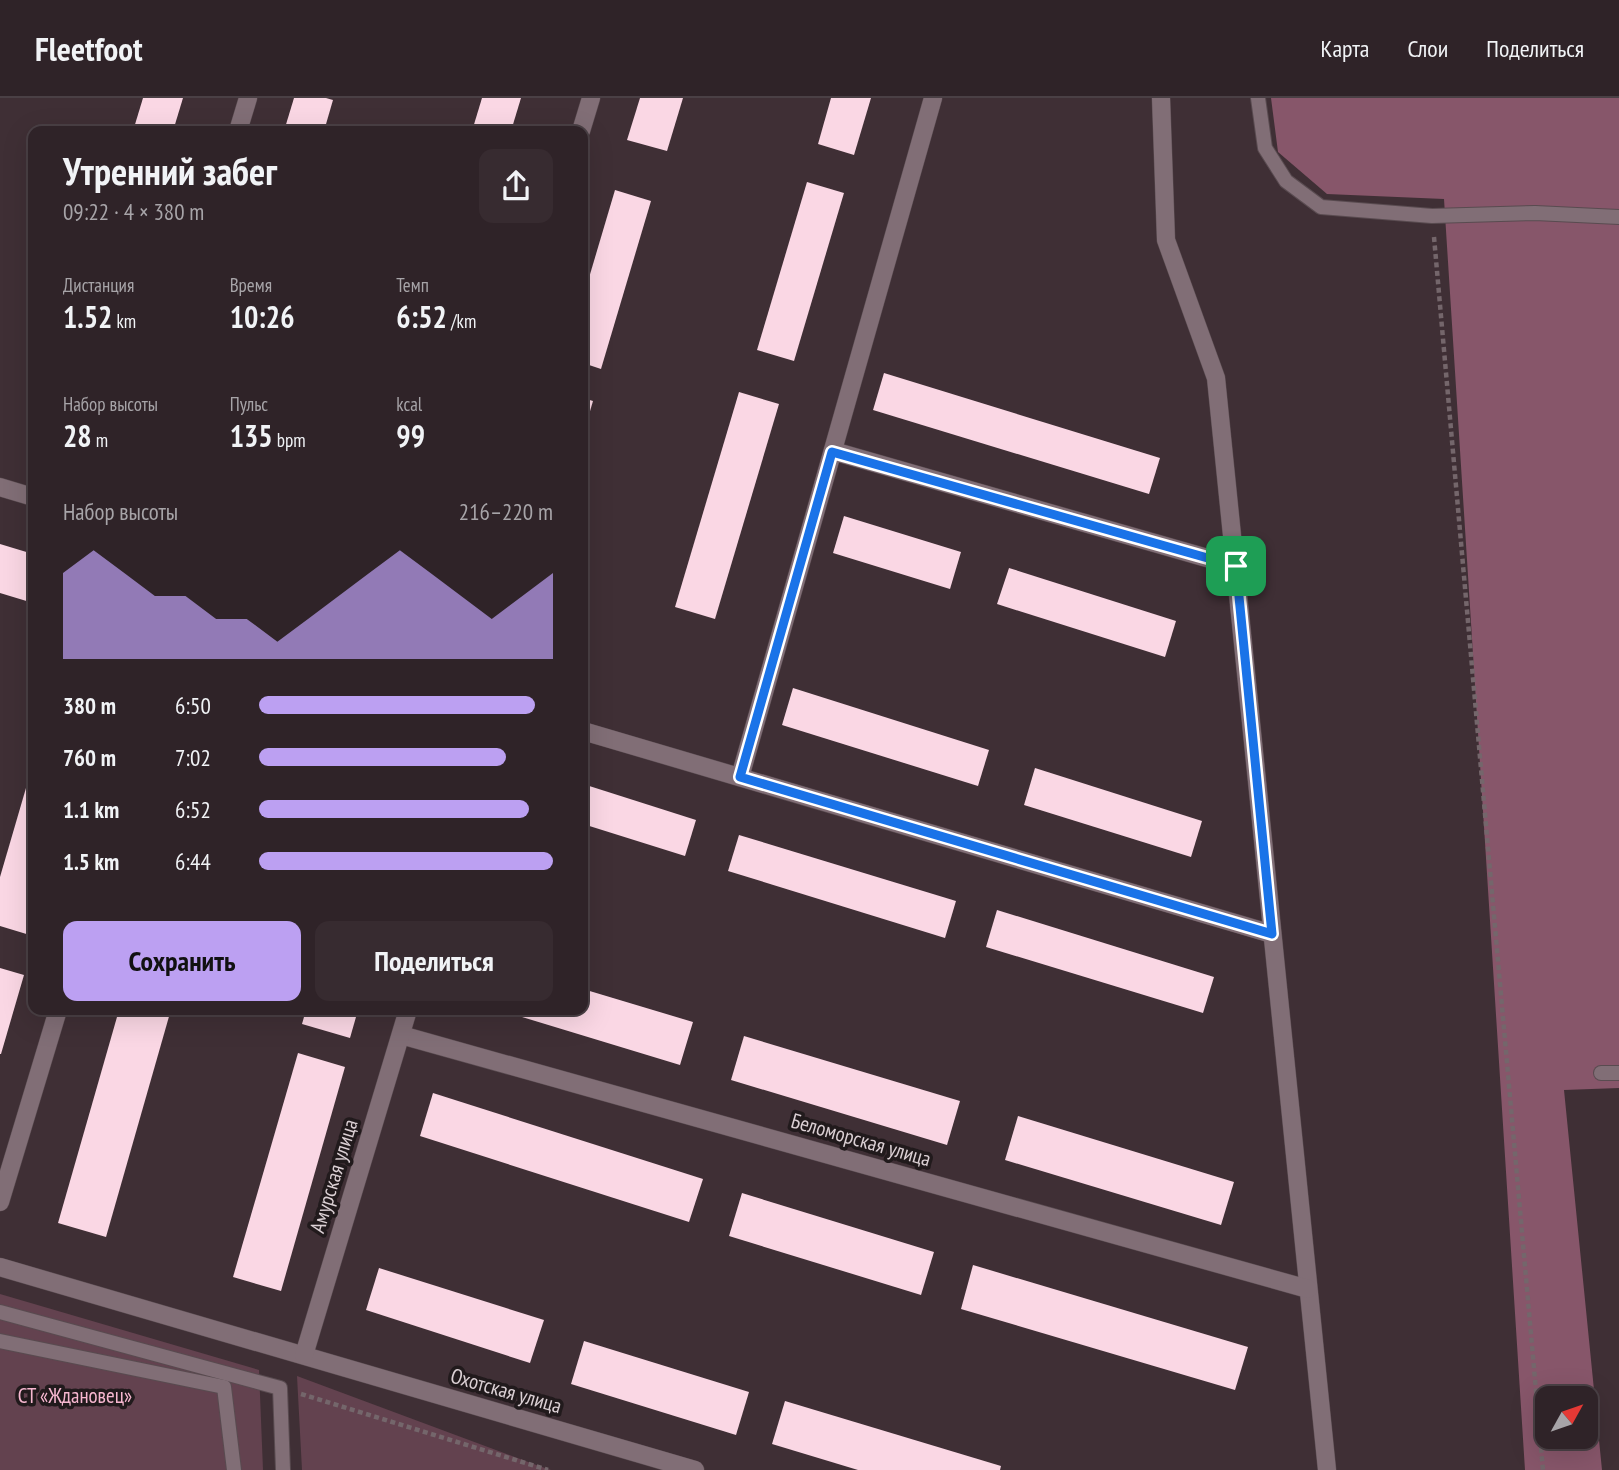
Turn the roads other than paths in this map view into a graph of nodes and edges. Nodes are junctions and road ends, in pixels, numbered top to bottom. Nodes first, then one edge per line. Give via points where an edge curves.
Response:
1 (248, 98) edge
2 (591, 98) edge
3 (933, 98) edge
4 (1161, 98) edge
5 (1258, 98) edge
6 (240, 126) edge
7 (583, 126) edge
8 (1619, 217) edge
9 (832, 452) junction
10 (0, 487) edge
11 (28, 495) edge
12 (1236, 566) junction
13 (588, 732) edge
14 (740, 777) junction
15 (1272, 934) junction
16 (56, 1015) edge
17 (407, 1015) edge
18 (401, 1035) junction
19 (1601, 1073) dead end
20 (1619, 1073) edge
21 (0, 1202) edge
22 (0, 1267) edge
23 (1308, 1289) junction
24 (0, 1312) edge
25 (0, 1341) edge
26 (304, 1355) junction
27 (234, 1470) edge
28 (283, 1470) edge
29 (695, 1470) edge
30 (1327, 1470) edge

1 - 6 street
2 - 7 street
3 - 9 street
4 - 12 street via 1166,240 1216,378
5 - 8 lane via 1265,148 1286,181 1321,207 1432,216
9 - 12 street
9 - 14 street
10 - 11 street
12 - 15 street
13 - 14 street
14 - 15 street
15 - 23 street
16 - 21 street
17 - 18 street, Амурская улица
18 - 23 street, Беломорская улица
18 - 26 street, Амурская улица
19 - 20 lane
22 - 26 street, Охотская улица
23 - 30 street
24 - 28 lane via 281,1388
25 - 27 lane via 224,1387
26 - 29 street, Охотская улица

